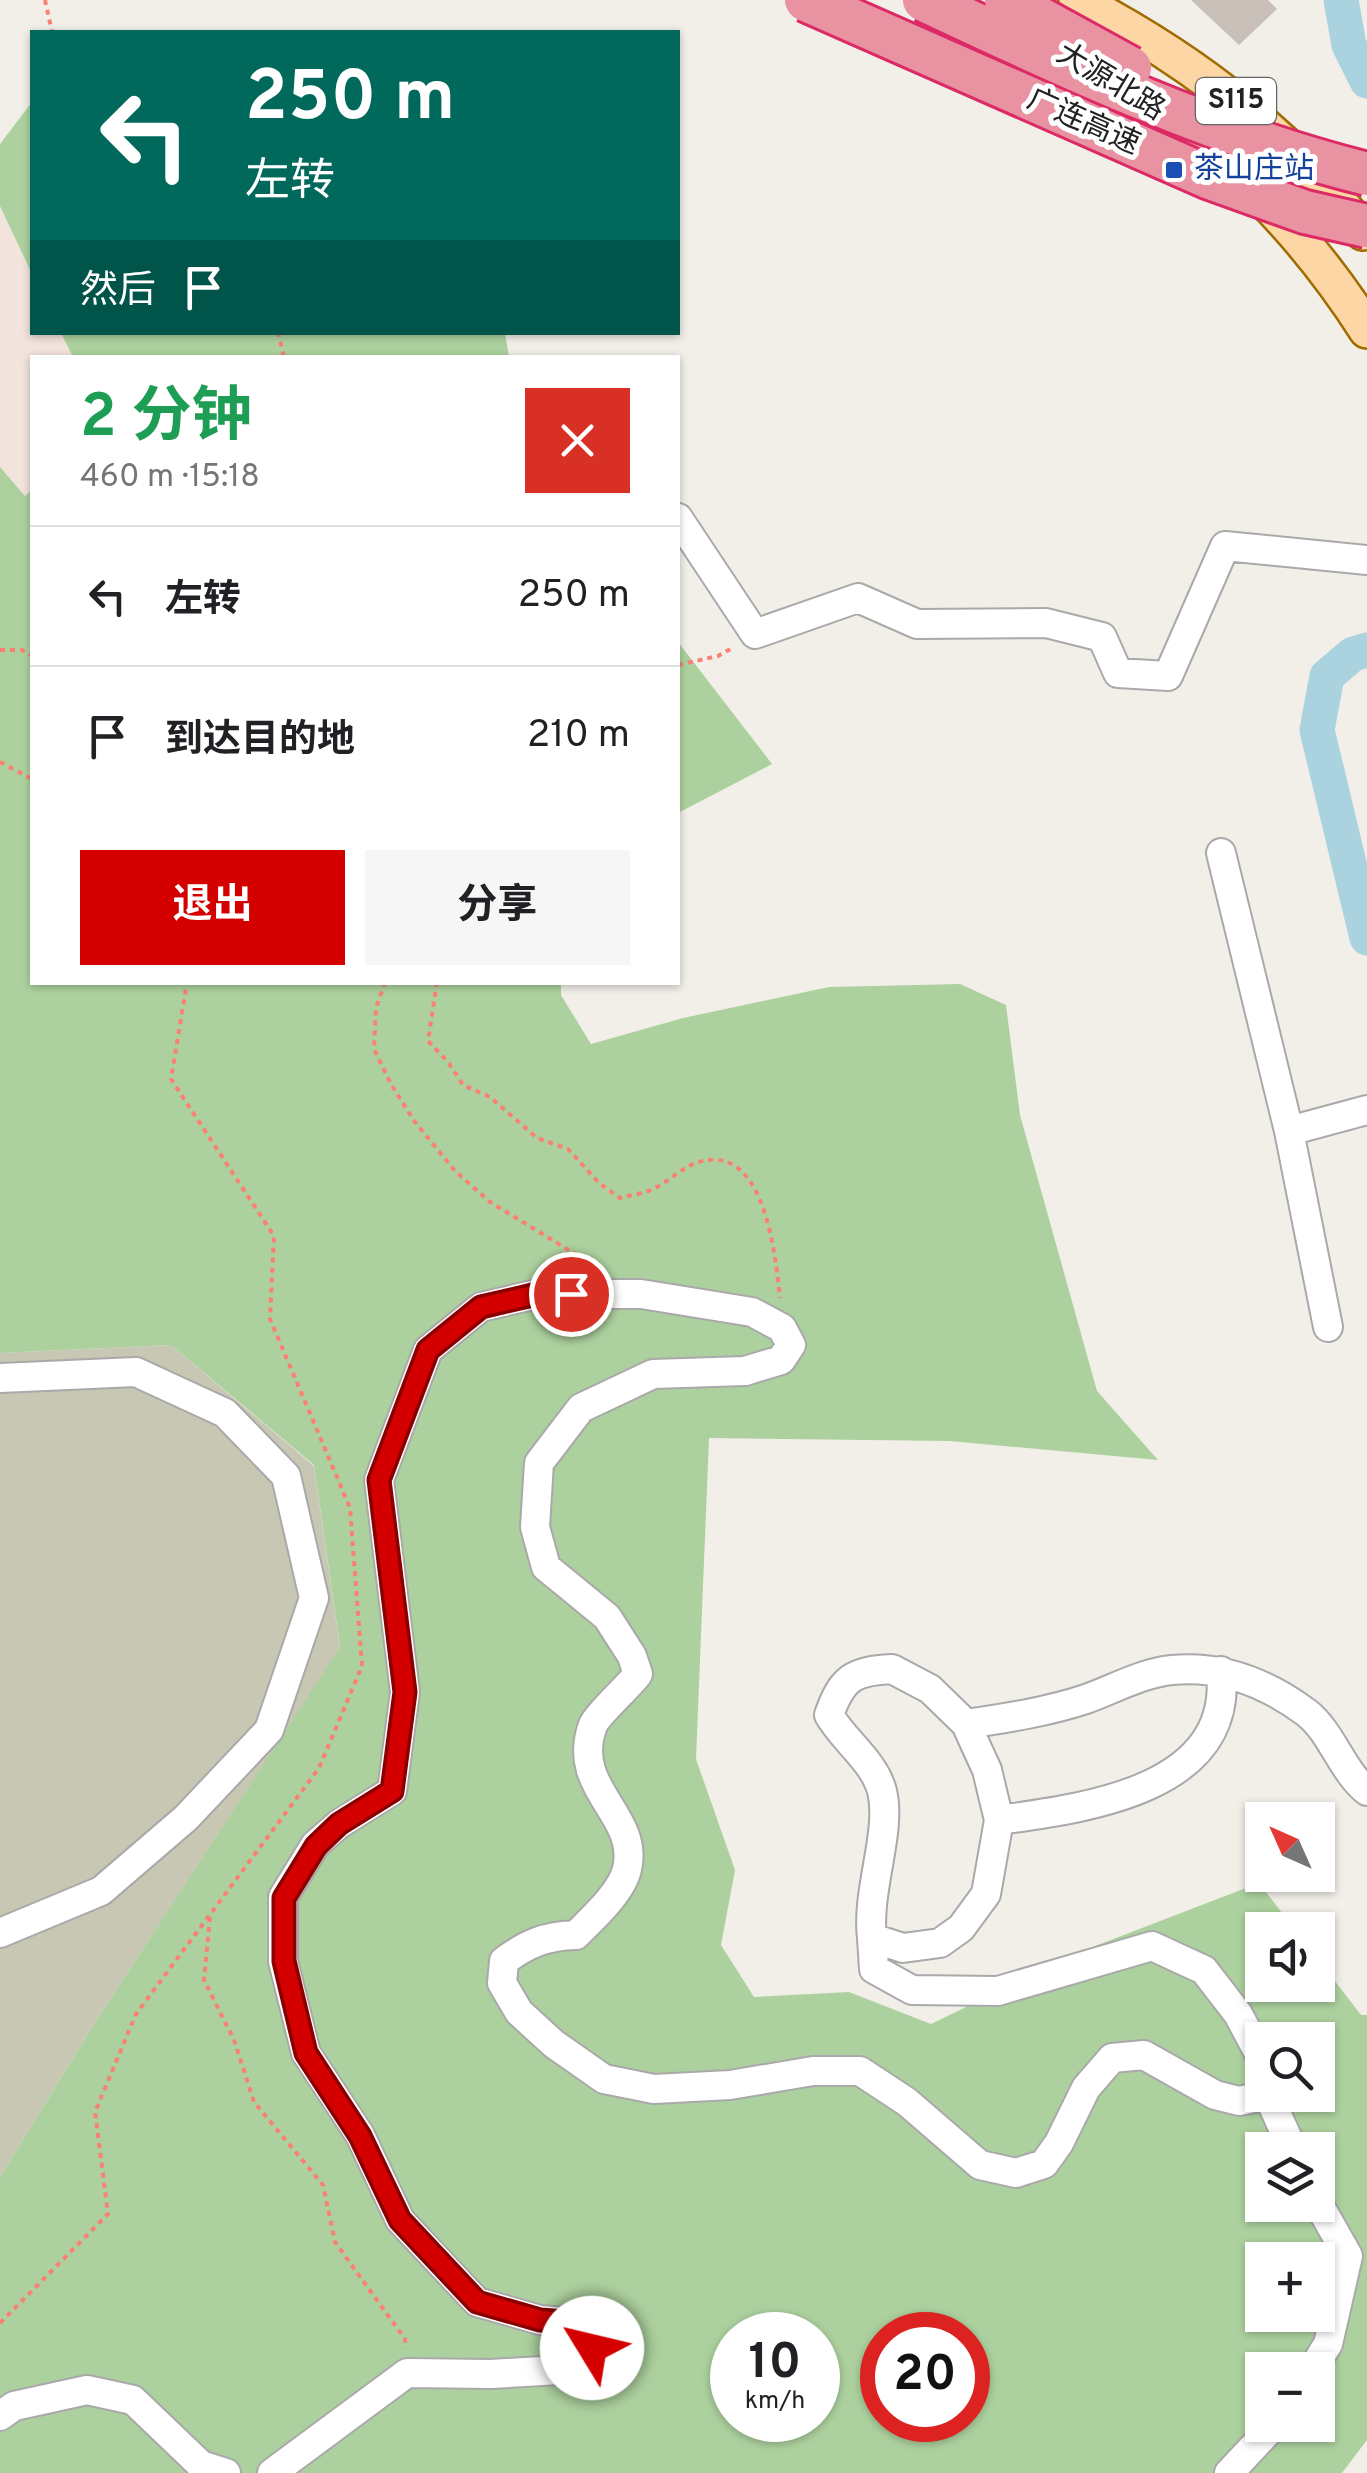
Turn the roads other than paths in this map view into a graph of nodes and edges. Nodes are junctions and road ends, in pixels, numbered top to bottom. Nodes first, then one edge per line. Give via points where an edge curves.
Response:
1 (806, 0) edge
2 (846, 0) edge
3 (924, 0) edge
4 (950, 0) edge
5 (1006, 0) edge
6 (1077, 0) edge
7 (1367, 161) edge
8 (1367, 174) edge
9 (1367, 206) edge
10 (1367, 226) edge
11 (1367, 237) edge
12 (1367, 330) edge
13 (680, 521) edge
14 (1367, 560) edge
15 (1220, 853) dead end
16 (1367, 1110) edge
17 (1289, 1131) junction
18 (1328, 1327) dead end
19 (0, 1378) edge
20 (1221, 1672) junction
21 (966, 1724) junction
22 (1367, 1791) edge
23 (1000, 1820) junction
24 (0, 1934) edge
25 (872, 1938) junction
26 (1245, 2027) edge
27 (1285, 2132) edge
28 (1329, 2222) edge
29 (1323, 2352) edge
30 (0, 2416) edge
31 (1258, 2442) edge
32 (226, 2473) edge
33 (272, 2473) edge
34 (1230, 2473) edge

1 - 10 highway, 广连高速, bridge via 1210,178 1304,212
2 - 9 highway via 1273,186
3 - 8 highway, 广连高速, bridge via 1158,106
4 - 12 main road, 大源北路 / S115 via 1123,86 1186,130 1275,208
5 - 7 highway, bridge via 1229,114 1304,145
6 - 11 main road, 大源北路 / S115 via 1227,94 1314,174
13 - 14 street via 756,634 858,598 917,624 1046,624 1102,637 1118,673 1168,676 1225,546
15 - 17 street
16 - 17 street
17 - 18 street
19 - 24 street via 136,1372 225,1413 286,1476 314,1598 270,1730 186,1818 101,1891
20 - 21 street via 1171,1670 1086,1699
20 - 22 street via 1272,1688 1312,1716
20 - 23 street via 1224,1698 1207,1742 1174,1771 1132,1794
21 - 23 street
21 - 25 street via 930,1689 892,1669 862,1670 838,1689 829,1716 882,1792
23 - 25 street via 986,1894 961,1928 940,1943 903,1948
25 - 26 street via 874,1969 912,1990 998,1991 1152,1946 1204,1970
27 - 33 street via 1268,2095 1239,2101 1144,2055 1112,2058 1086,2088 1044,2164 1016,2173 980,2165 860,2071 654,2089 604,2079 519,2012 502,1983 504,1960 550,1936 576,1936 627,1870 626,1840 596,1790 586,1750 594,1720 638,1674 607,1617 546,1567 536,1526 539,1462 581,1408 653,1374 745,1371 781,1360 791,1345 782,1328 752,1312 641,1294 537,1294 481,1307 428,1350 379,1480 405,1692 392,1791 316,1846 284,1898 284,1961 306,2053 360,2136 400,2220 477,2302 578,2323 592,2348 576,2370 407,2372
28 - 29 street via 1348,2256
30 - 32 street via 14,2406 87,2390 134,2400 201,2465
31 - 34 street

